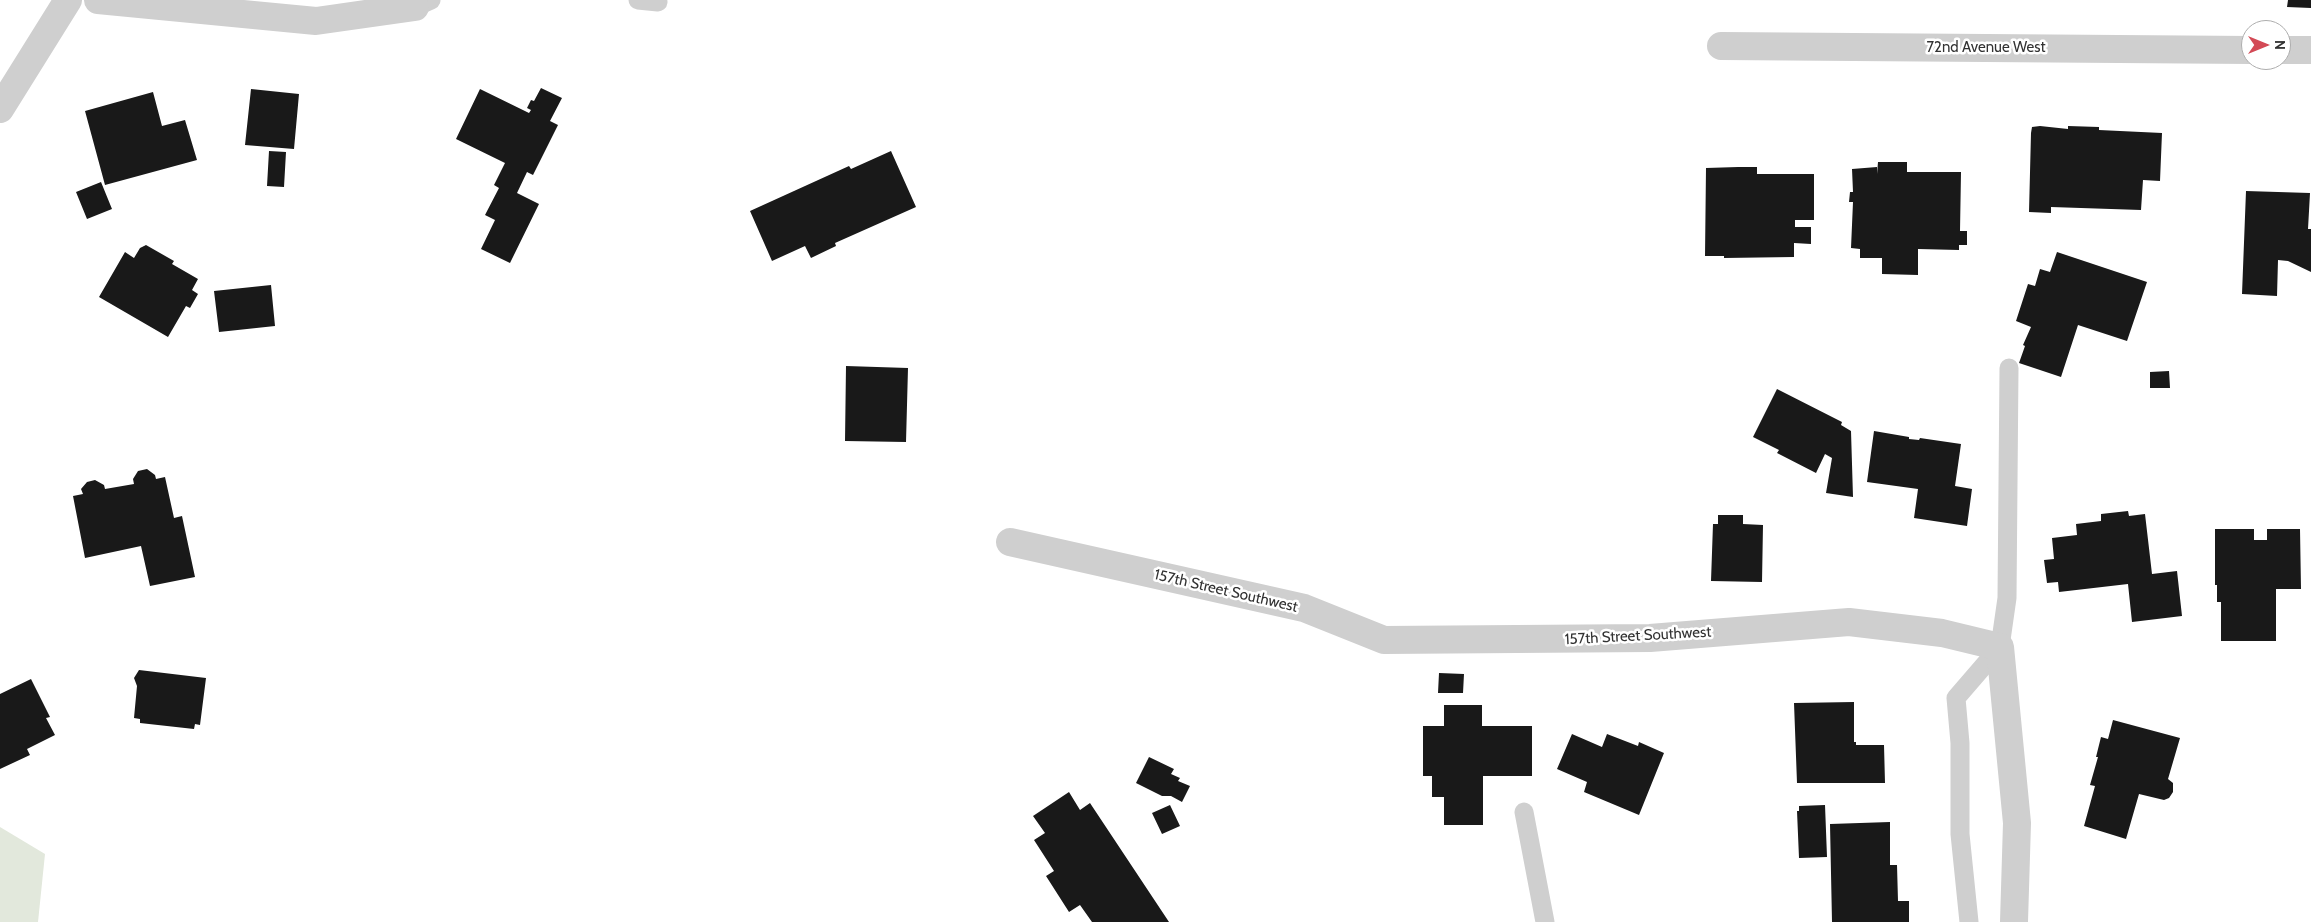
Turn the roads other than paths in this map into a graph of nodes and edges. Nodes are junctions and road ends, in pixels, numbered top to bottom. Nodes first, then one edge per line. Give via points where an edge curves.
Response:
1 (68, 0) edge
2 (98, 0) edge
3 (638, 0) edge
4 (658, 2) dead end
5 (423, 4) edge
6 (1721, 46) dead end
7 (2241, 50) edge
8 (2291, 50) edge
9 (2311, 50) edge
10 (0, 109) edge
11 (2008, 368) dead end
12 (1010, 542) dead end
13 (2000, 647) junction
14 (1524, 812) dead end
15 (1545, 922) edge
16 (1969, 922) edge
17 (2014, 922) edge

1 - 10 street
2 - 5 street via 316,21
3 - 4 lane
6 - 7 street, 72nd Avenue West
8 - 9 street
11 - 13 lane via 2007,598
12 - 13 street, 157th Street Southwest via 1304,608 1384,640 1650,638 1849,622 1942,633
13 - 16 lane via 1956,698 1960,743 1960,834
13 - 17 street via 2017,823
14 - 15 lane

